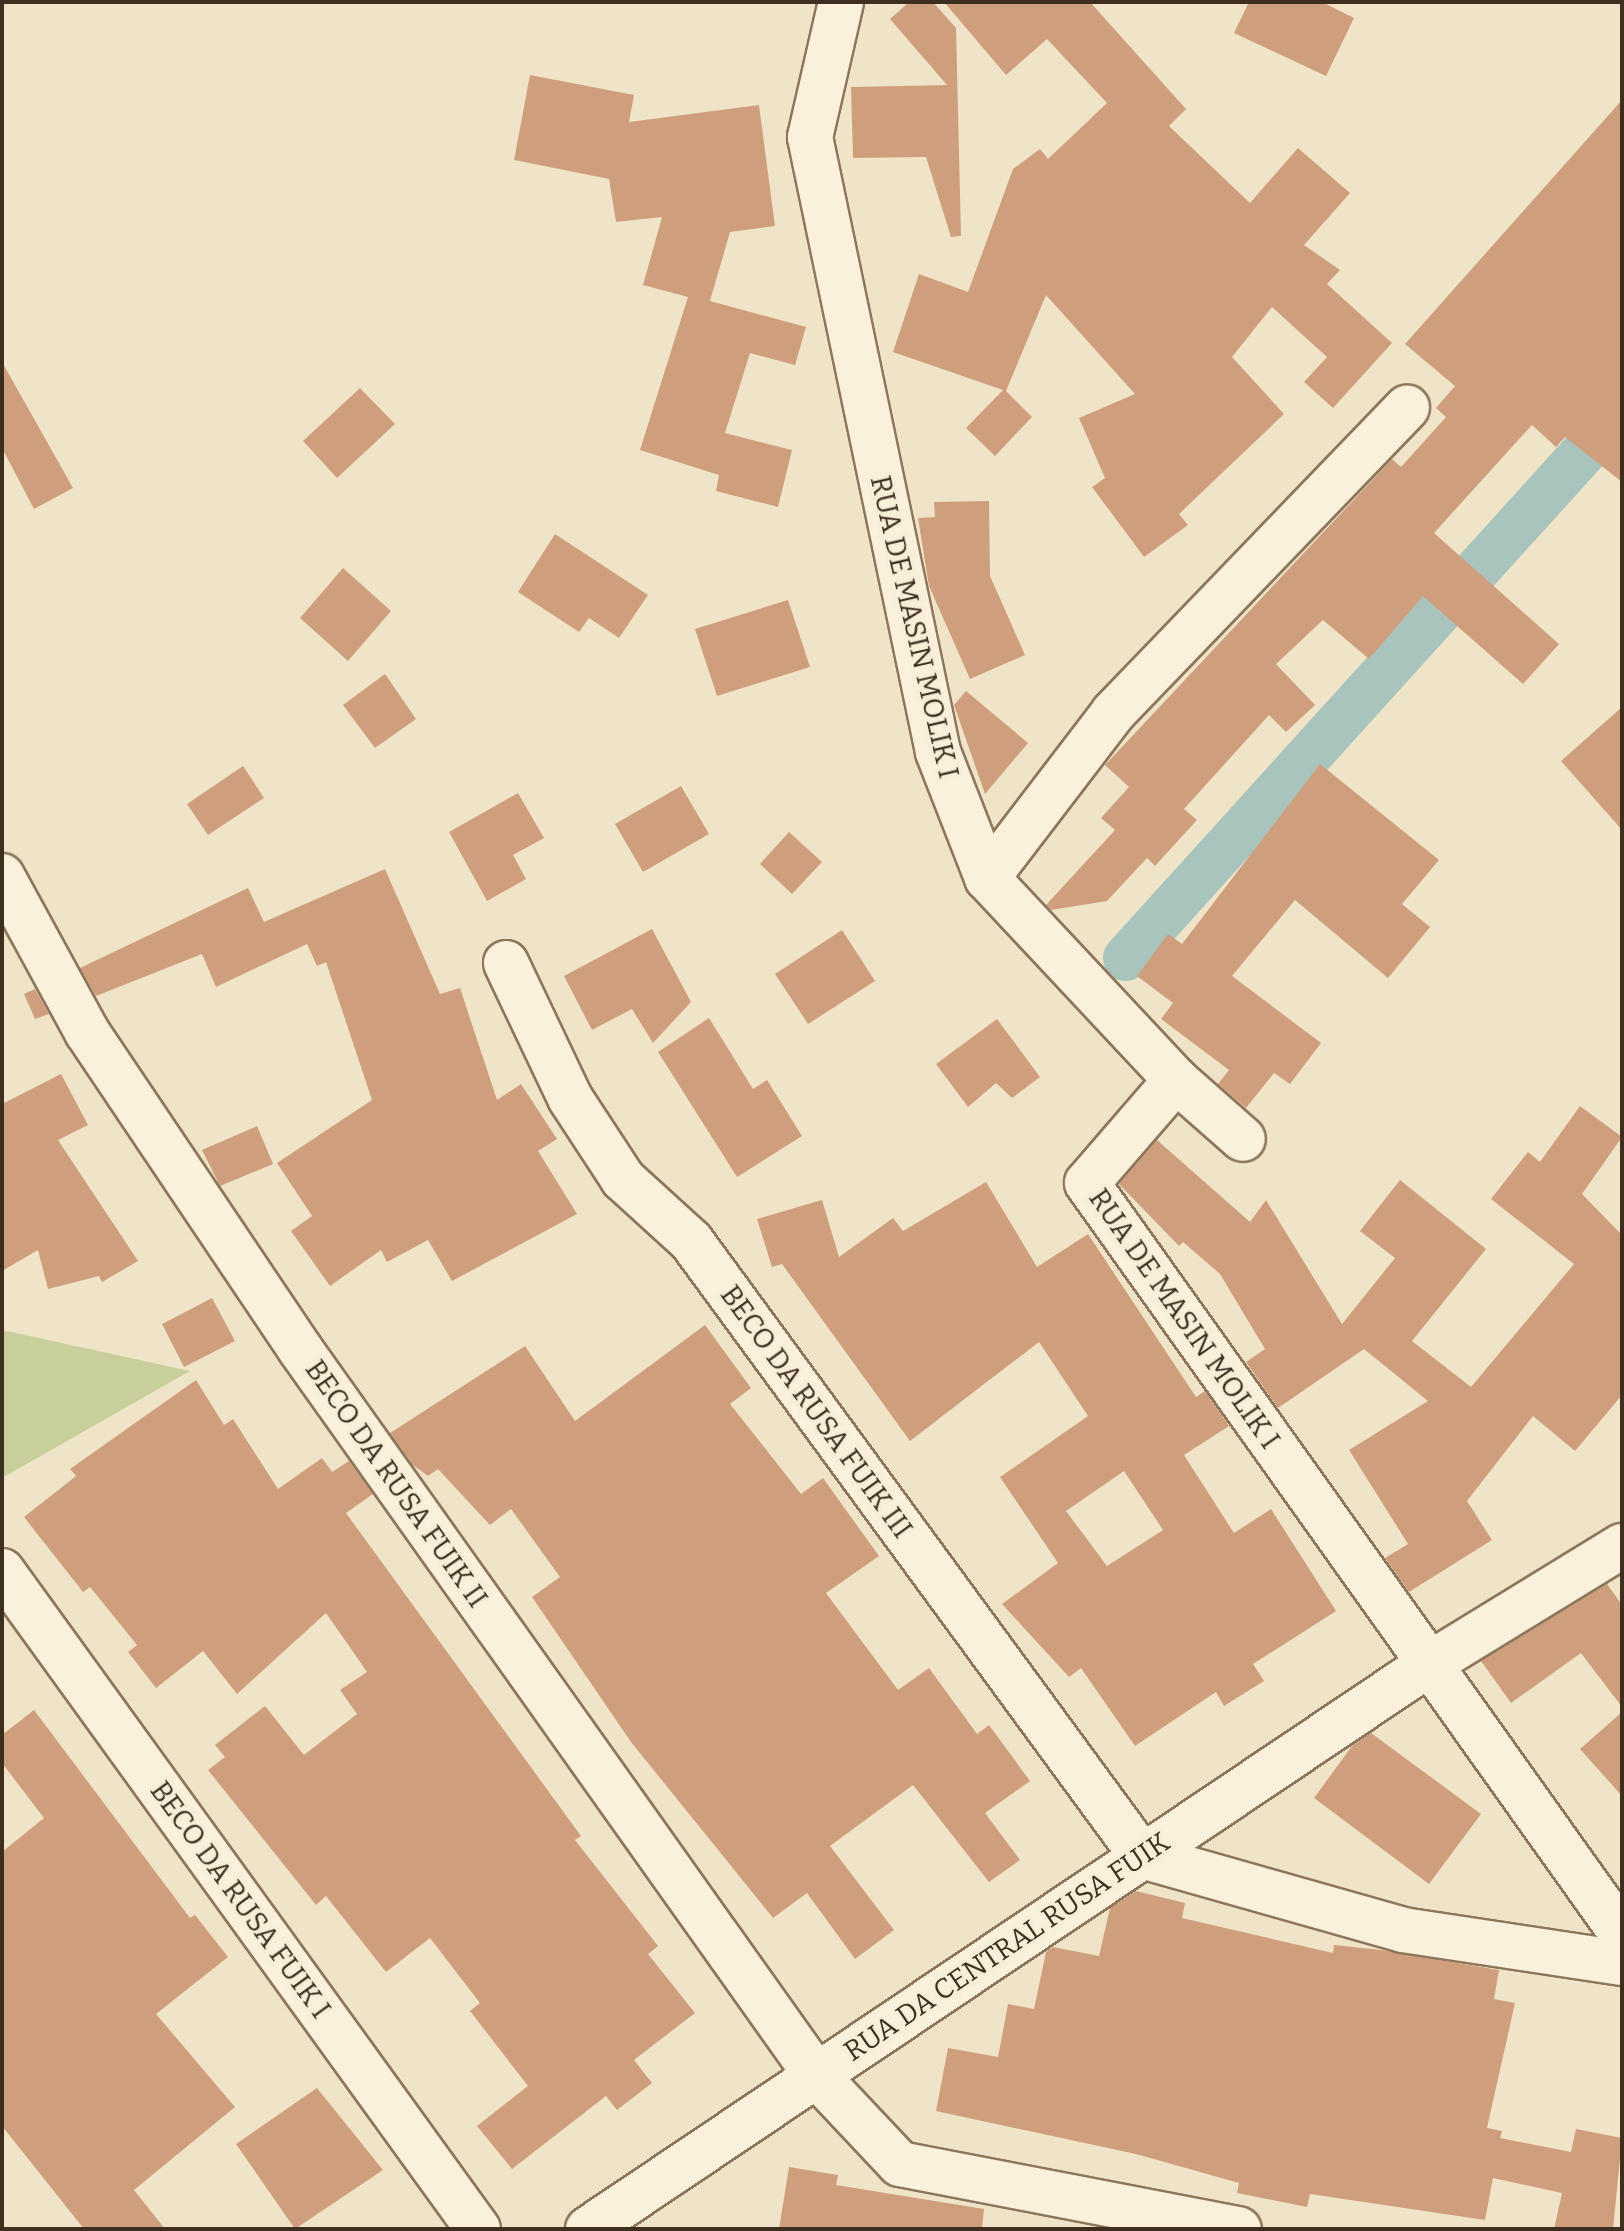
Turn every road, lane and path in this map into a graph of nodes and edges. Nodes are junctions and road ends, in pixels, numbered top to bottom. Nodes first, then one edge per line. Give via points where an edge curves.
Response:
1 (841, 2) edge
2 (1407, 407) dead end
3 (2, 876) edge
4 (987, 878) junction
5 (506, 963) dead end
6 (1176, 1080) junction
7 (1243, 1139) dead end
8 (1622, 1546) edge
9 (2, 1571) edge
10 (1426, 1666) junction
11 (1142, 1856) junction
12 (1622, 1934) edge
13 (1622, 1963) edge
14 (816, 2075) junction
15 (478, 2229) edge
16 (588, 2229) edge
17 (1239, 2229) edge

1 - 4 street, RUA DE MASIN MOLIK I via 814,94 810,137 938,752
2 - 4 street via 1113,713
3 - 14 street, BECO DA RUSA FUIK II via 87,1032 300,1349
4 - 6 street, RUA DE MASIN MOLIK I
5 - 11 street, BECO DA RUSA FUIK III via 570,1098 623,1179 691,1241
6 - 7 street
6 - 10 street, RUA DE MASIN MOLIK I via 1087,1183
8 - 10 street, RUA DA CENTRAL RUSA FUIK
9 - 15 street, BECO DA RUSA FUIK I
10 - 11 street, RUA DA CENTRAL RUSA FUIK
10 - 12 street
11 - 13 street via 1403,1930
11 - 14 street, RUA DA CENTRAL RUSA FUIK
14 - 16 street, RUA DA CENTRAL RUSA FUIK
14 - 17 street, BECO DA RUSA FUIK II via 900,2164

